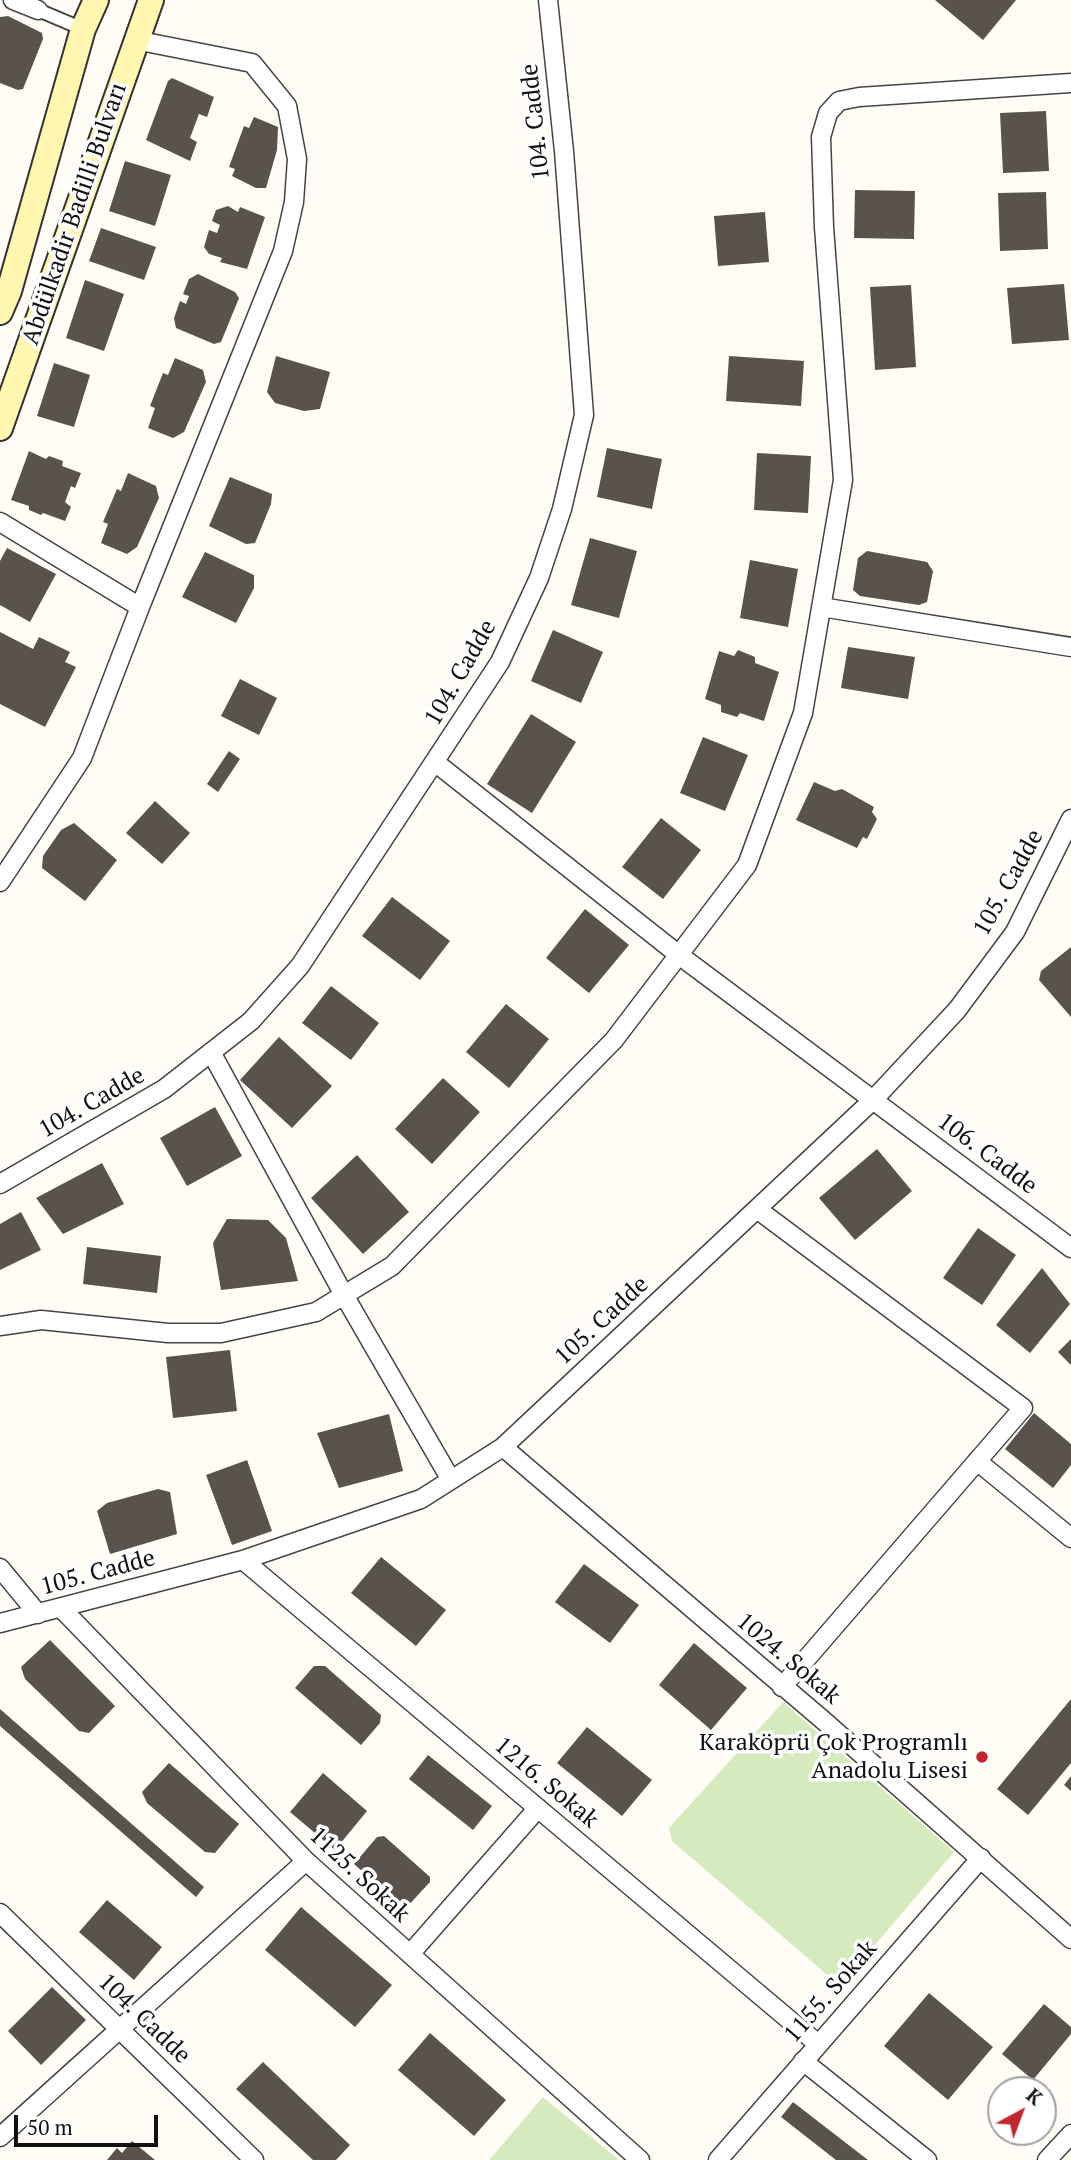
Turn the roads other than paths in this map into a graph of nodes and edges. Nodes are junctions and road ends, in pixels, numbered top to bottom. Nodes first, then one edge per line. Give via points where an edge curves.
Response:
1 (13, 0) edge
2 (96, 0) edge
3 (151, 0) edge
4 (548, 0) edge
5 (38, 10) joint
6 (83, 29) junction
7 (135, 40) junction
8 (1071, 83) edge
9 (0, 312) edge
10 (0, 428) edge
11 (0, 522) edge
12 (140, 607) junction
13 (821, 607) junction
14 (1071, 647) edge
15 (436, 763) junction
16 (1071, 819) edge
17 (0, 882) edge
18 (679, 955) junction
19 (211, 1052) junction
20 (874, 1099) junction
21 (0, 1184) edge
22 (757, 1209) junction
23 (1071, 1248) edge
24 (344, 1295) junction
25 (0, 1326) edge
26 (503, 1447) junction
27 (977, 1461) junction
28 (451, 1480) junction
29 (1071, 1538) edge
30 (243, 1560) junction
31 (0, 1568) edge
32 (61, 1608) junction
33 (38, 1614) junction
34 (0, 1623) edge
35 (782, 1687) junction
36 (538, 1808) junction
37 (981, 1858) junction
38 (306, 1861) junction
39 (0, 1913) edge
40 (1071, 1939) edge
41 (410, 1954) junction
42 (121, 2030) junction
43 (818, 2044) junction
44 (803, 2061) junction
45 (1071, 2134) edge
46 (0, 2137) edge
47 (254, 2160) edge
48 (640, 2160) edge
49 (719, 2160) edge
50 (927, 2160) edge
51 (1047, 2160) edge

1 - 5 street
2 - 6 main road, Abdülkadir Badilli Bulvarı
3 - 7 main road, Abdülkadir Badilli Bulvarı
4 - 15 street, 104. Cadde via 584,415 573,470 538,578 500,662
5 - 6 street
6 - 9 main road, Abdülkadir Badilli Bulvarı
7 - 10 main road, Abdülkadir Badilli Bulvarı
7 - 12 street via 252,63 286,106 297,159 294,202 283,251
8 - 13 street via 859,97 839,102 828,113 821,137 824,227 843,480
11 - 12 street
12 - 17 street via 82,758
13 - 14 street
13 - 18 street via 803,713 747,865
15 - 18 street, 106. Cadde
15 - 19 street, 104. Cadde via 300,966 251,1020
16 - 20 street, 105. Cadde via 1015,932 957,1010
18 - 20 street, 106. Cadde
18 - 24 street via 595,1060 392,1266
19 - 21 street, 104. Cadde via 164,1089
19 - 24 street
20 - 22 street, 105. Cadde
20 - 23 street, 106. Cadde
22 - 26 street, 105. Cadde
22 - 27 street via 1023,1408
24 - 25 street via 316,1312 221,1333 168,1333 41,1320
24 - 28 street
26 - 28 street, 105. Cadde
26 - 35 street, 1024. Sokak
27 - 29 street
27 - 35 street
28 - 30 street, 105. Cadde via 421,1499
30 - 32 street, 105. Cadde
30 - 36 street, 1216. Sokak
31 - 33 street
32 - 33 street, 105. Cadde
32 - 38 street, 1125. Sokak
33 - 34 street, 105. Cadde
35 - 37 street, 1024. Sokak
36 - 41 street
36 - 43 street, 1216. Sokak
37 - 40 street, 1024. Sokak
37 - 43 street, 1155. Sokak
38 - 41 street, 1125. Sokak
38 - 42 street
39 - 42 street, 104. Cadde
41 - 48 street, 1125. Sokak
42 - 46 street
42 - 47 street, 104. Cadde
43 - 44 street, 1155. Sokak
44 - 49 street, 1155. Sokak
44 - 50 street
45 - 51 street

